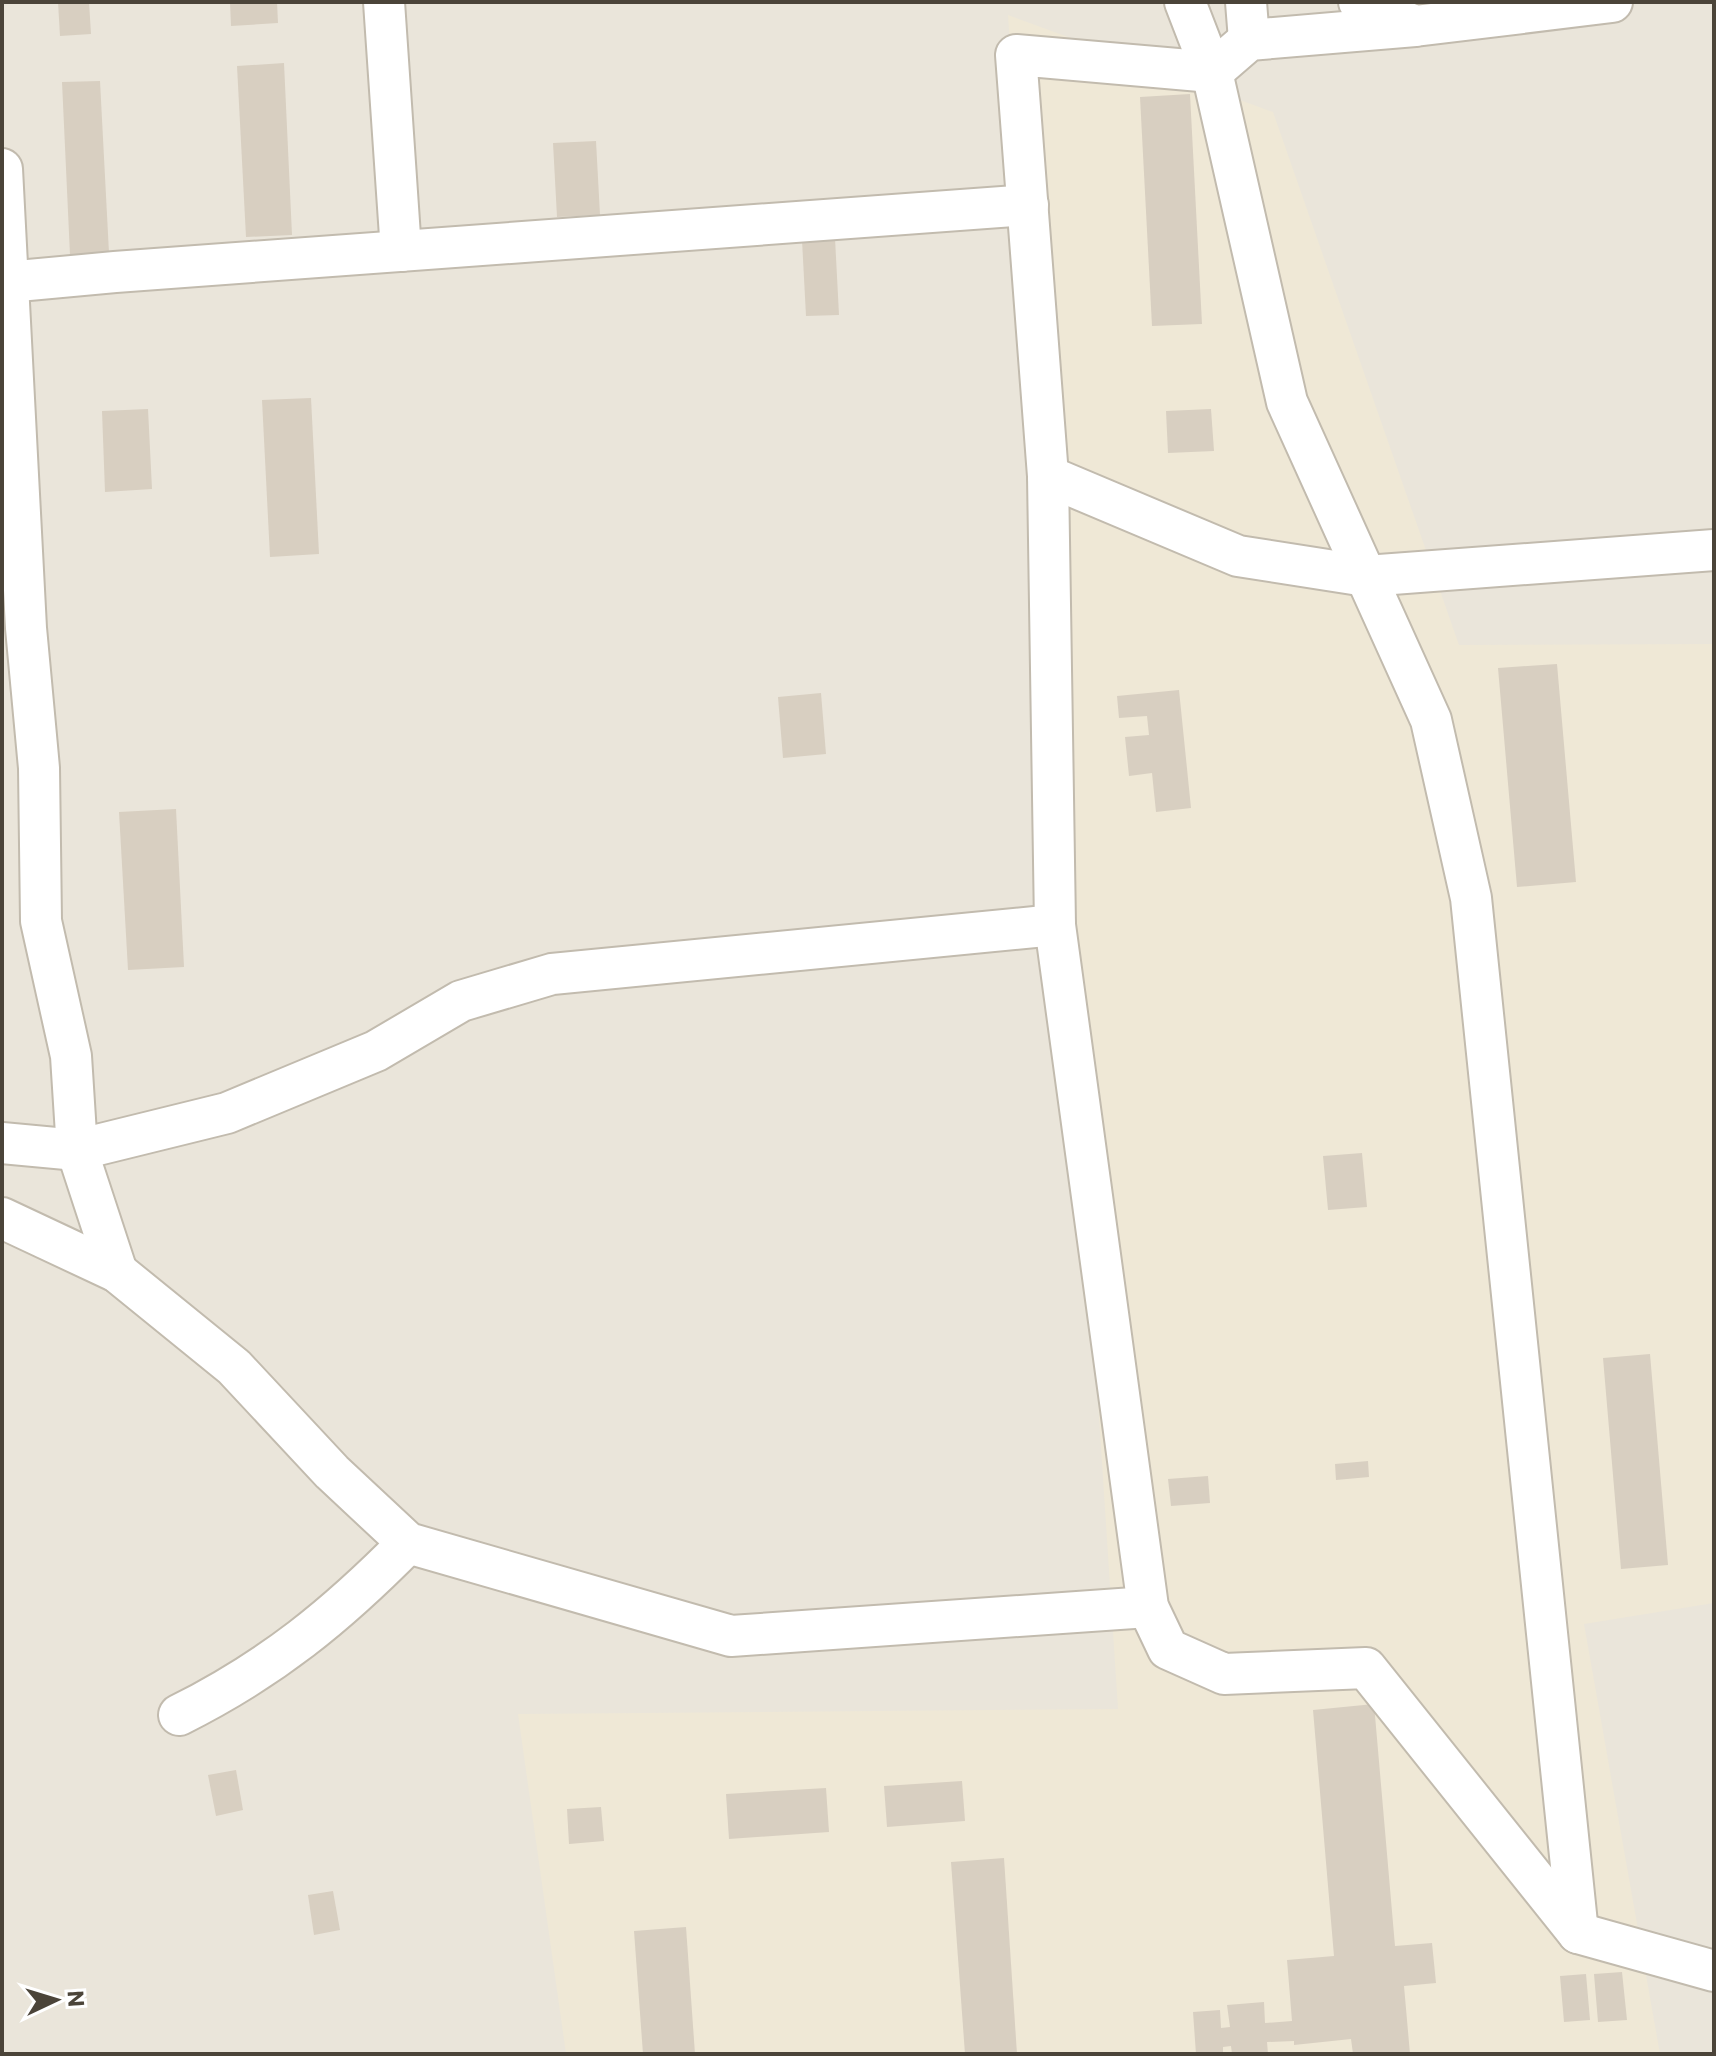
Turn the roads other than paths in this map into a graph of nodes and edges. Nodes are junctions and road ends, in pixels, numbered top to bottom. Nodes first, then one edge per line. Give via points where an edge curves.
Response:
1 (384, 2) edge
2 (1185, 2) edge
3 (1359, 2) edge
4 (1612, 2) edge
5 (1248, 21) edge
6 (1415, 26) junction
7 (1212, 72) junction
8 (2, 169) edge
9 (1028, 205) junction
10 (401, 251) junction
11 (7, 282) junction
12 (1048, 476) junction
13 (1714, 550) edge
14 (1366, 576) junction
15 (1055, 925) junction
16 (2, 1143) edge
17 (77, 1150) junction
18 (2, 1218) edge
19 (117, 1272) junction
20 (408, 1543) junction
21 (1148, 1607) junction
22 (179, 1715) dead end
23 (1578, 1933) junction
24 (1714, 1971) edge

1 - 10 street
2 - 7 street
3 - 6 street
4 - 6 street
5 - 6 street
5 - 7 street
7 - 9 street via 1016,55
7 - 14 street via 1287,402
8 - 11 street
9 - 10 street
9 - 12 street
10 - 11 street
11 - 17 street via 39,768 41,921 71,1056
12 - 14 street via 1238,556
12 - 15 street
13 - 14 street
14 - 23 street via 1431,720 1471,898
15 - 17 street via 552,974 461,1001 376,1051 227,1113
15 - 21 street
16 - 17 street
17 - 19 street
18 - 19 street
19 - 20 street via 234,1367 332,1472
20 - 21 street via 731,1636
20 - 22 street via 299,1643
21 - 23 street via 1168,1649 1224,1674 1366,1668
23 - 24 street

